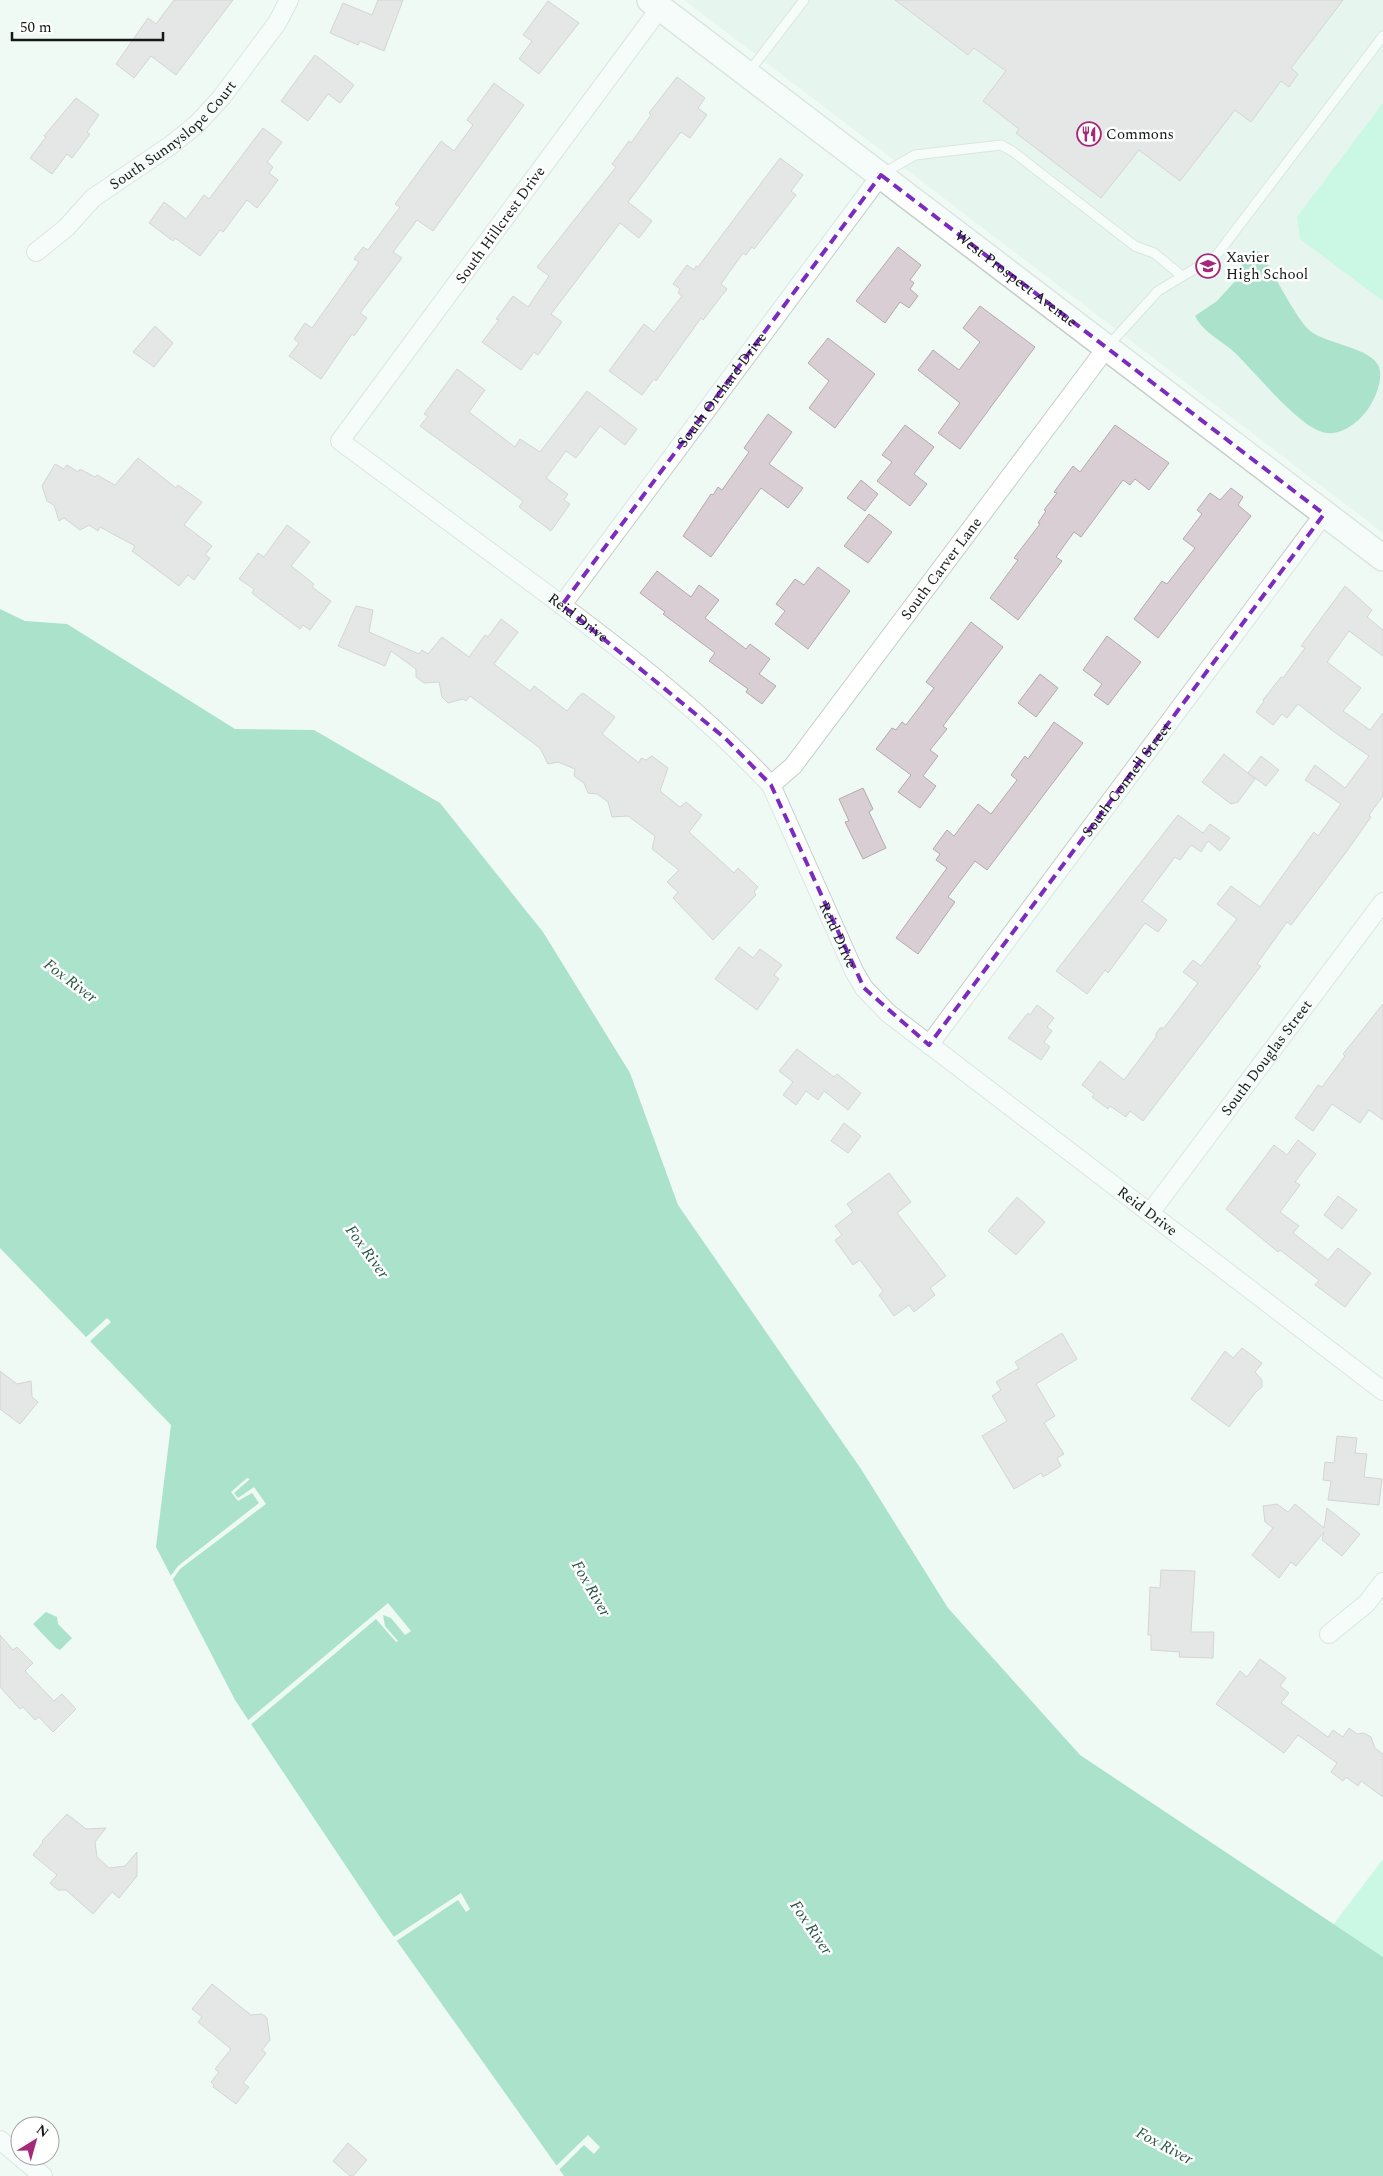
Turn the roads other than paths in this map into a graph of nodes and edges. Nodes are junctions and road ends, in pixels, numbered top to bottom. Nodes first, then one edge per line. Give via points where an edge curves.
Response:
1 (289, 0) edge
2 (804, 0) edge
3 (655, 4) edge
4 (1383, 36) edge
5 (747, 75) junction
6 (880, 175) junction
7 (36, 252) dead end
8 (1182, 276) junction
9 (1107, 347) junction
10 (340, 441) joint
11 (1324, 514) junction
12 (1383, 558) edge
13 (562, 605) junction
14 (772, 785) junction
15 (1383, 902) edge
16 (929, 1045) junction
17 (1150, 1213) junction
18 (1381, 1385) edge
19 (1383, 1582) edge
20 (1328, 1634) dead end
21 (0, 2140) edge
22 (43, 2176) edge

1 - 7 street, South Sunnyslope Court via 277,23 221,98 197,124 93,198 66,228
2 - 5 lane
3 - 5 main road, West Prospect Avenue
3 - 10 street, South Hillcrest Drive
4 - 8 lane via 1216,256
5 - 6 main road, West Prospect Avenue
6 - 8 lane via 915,155 1001,145 1135,246 1154,253
6 - 9 main road, West Prospect Avenue
6 - 13 street, South Orchard Drive
8 - 9 lane via 1158,291
9 - 11 main road, West Prospect Avenue
9 - 14 street, South Carver Lane via 793,766
10 - 13 street, Reid Drive
11 - 12 main road, West Prospect Avenue
11 - 16 street, South Connell Street
13 - 14 street, Reid Drive via 690,706
14 - 16 street, Reid Drive via 854,971 888,1013
15 - 17 street, South Douglas Street
16 - 17 street, Reid Drive
17 - 18 street, Reid Drive
19 - 20 street via 1367,1604
21 - 22 street

